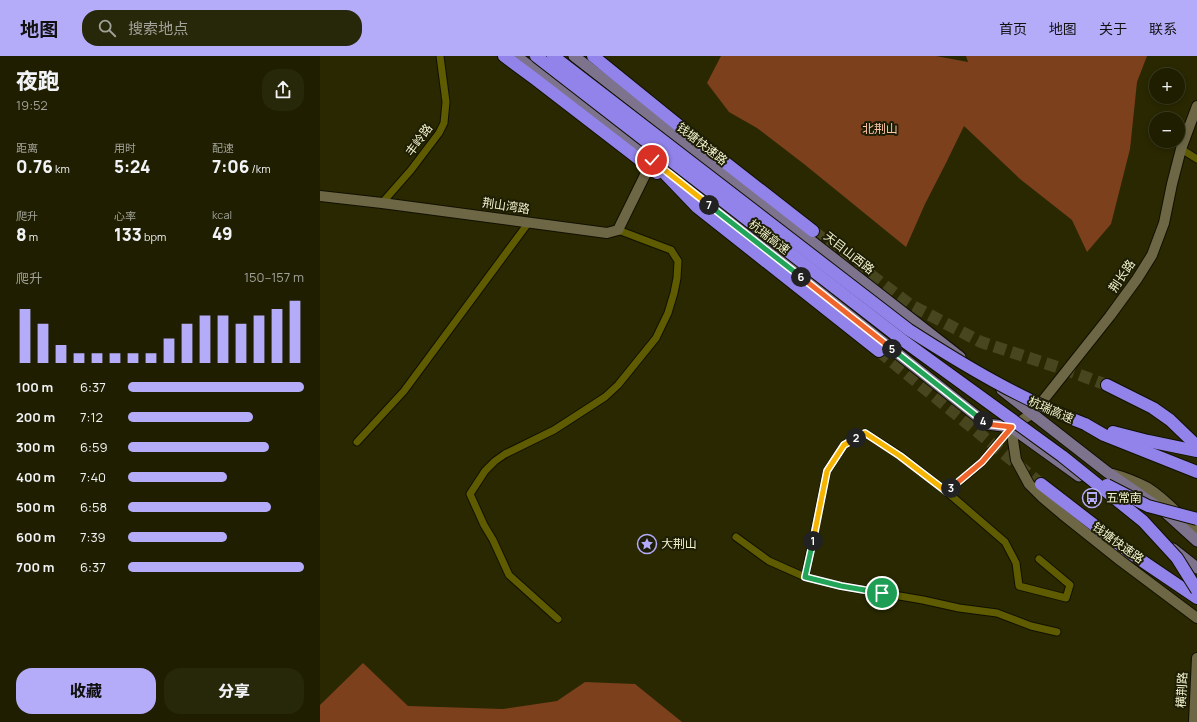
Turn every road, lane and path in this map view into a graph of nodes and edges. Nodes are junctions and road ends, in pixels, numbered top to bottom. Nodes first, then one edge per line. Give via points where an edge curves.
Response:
1 (440, 56) edge
2 (504, 56) edge
3 (516, 56) edge
4 (536, 56) edge
5 (553, 56) edge
6 (574, 56) edge
7 (593, 56) edge
8 (1197, 106) edge
9 (1185, 138) edge
10 (1181, 148) joint
11 (1197, 159) edge
12 (651, 163) junction
13 (320, 196) edge
14 (382, 203) junction
15 (529, 222) junction
16 (618, 230) junction
17 (813, 231) tunnel mouth
18 (879, 351) tunnel mouth
19 (1107, 385) tunnel mouth
20 (1033, 413) junction
21 (1085, 424) junction
22 (1012, 427) junction
23 (357, 442) dead end
24 (1197, 446) edge
25 (1197, 451) edge
26 (1062, 456) junction
27 (1107, 472) junction
28 (1197, 472) edge
29 (1041, 484) tunnel mouth
30 (947, 492) junction
31 (1197, 519) edge
32 (1197, 532) edge
33 (736, 537) dead end
34 (1197, 541) edge
35 (1039, 559) dead end
36 (1197, 568) edge
37 (805, 577) junction
38 (1196, 595) edge
39 (1197, 618) edge
40 (558, 619) dead end
41 (1057, 632) dead end
42 (1197, 658) edge
43 (1194, 722) edge

1 - 14 street, 丰岭路 via 446,102 444,123 411,170
2 - 12 highway
3 - 12 main road
4 - 26 highway, 杭瑞高速, bridge via 900,339
5 - 21 highway, 杭瑞高速, bridge via 909,330 1014,392
6 - 20 main road, 天目山西路
7 - 17 highway, 钱塘快速路
8 - 9 main road, 荆长路
10 - 11 street
10 - 20 main road, 荆长路 via 1164,223 1152,255 1110,316
12 - 16 main road
12 - 18 highway via 698,207
12 - 22 main road via 986,424
13 - 14 main road, 荆山湾路
14 - 15 main road, 荆山湾路
15 - 16 main road, 荆山湾路 via 607,232
15 - 23 street via 404,391
16 - 40 street via 671,250 678,261 674,293 656,338 605,397 554,430 495,461 470,494 509,575
19 - 24 highway via 1153,408 1170,420
20 - 22 main road, 荆长路
20 - 27 main road, 天目山西路
21 - 25 highway
21 - 28 highway via 1104,435
22 - 30 street via 982,462
22 - 36 main road
22 - 39 main road via 1016,460 1029,484 1062,514
26 - 31 highway, bridge via 1115,490 1148,506
26 - 38 highway, bridge via 1143,521 1177,558
27 - 32 main road, 天目山西路 via 1148,488
27 - 34 main road, 天目山西路 via 1166,512
29 - 38 highway, 钱塘快速路 via 1129,552
30 - 35 street via 1005,542 1016,563 1020,586 1066,598 1070,585
30 - 37 street via 865,433 844,445 827,471
33 - 37 street via 769,561
37 - 41 street via 841,586 997,613 1031,626
42 - 43 main road, 横荆路

